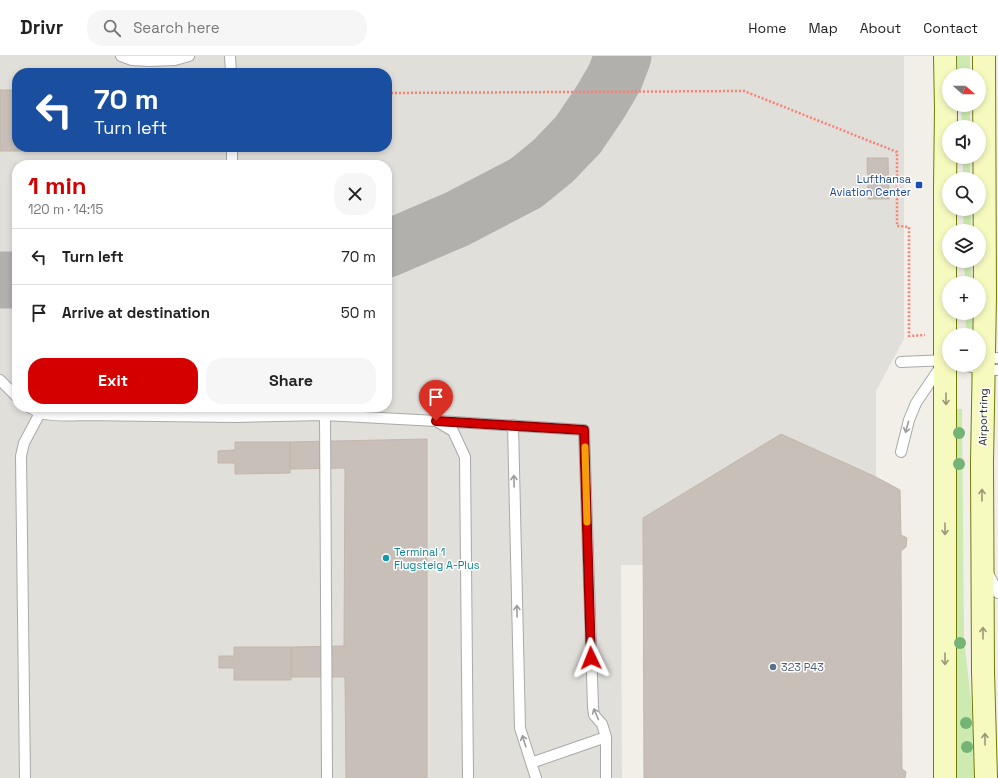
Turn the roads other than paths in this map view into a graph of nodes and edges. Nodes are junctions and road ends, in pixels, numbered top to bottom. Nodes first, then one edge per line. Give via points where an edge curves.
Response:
1 (121, 56) edge
2 (189, 56) edge
3 (230, 56) edge
4 (946, 56) edge
5 (984, 56) edge
6 (231, 68) edge
7 (946, 328) edge
8 (942, 361) edge
9 (901, 362) dead end
10 (989, 363) edge
11 (943, 372) edge
12 (952, 372) edge
13 (0, 380) edge
14 (12, 392) edge
15 (235, 412) edge
16 (40, 413) joint
17 (325, 415) junction
18 (436, 421) junction
19 (513, 425) junction
20 (901, 452) dead end
21 (983, 562) junction
22 (998, 593) edge
23 (606, 737) junction
24 (531, 763) junction
25 (25, 778) edge
26 (327, 778) edge
27 (468, 778) edge
28 (536, 778) edge
29 (606, 778) edge
30 (945, 778) edge
31 (986, 778) edge

1 - 2 lane via 132,60 149,61 175,60
3 - 6 lane
4 - 7 street
5 - 10 street, Airportring
8 - 9 lane
21 -> 10 street, Airportring via 982,462
11 -> 20 lane via 916,403
12 -> 30 street
13 - 14 lane
15 - 16 lane via 63,416
15 - 17 lane
16 - 25 lane via 24,443 21,456
17 - 18 lane
17 - 26 lane
18 - 19 lane
18 - 27 lane via 453,430 465,457
23 -> 19 lane via 602,724 594,715 593,707 584,430
24 -> 19 lane via 520,728
21 - 22 lane
31 -> 21 street, Airportring
23 - 24 lane
23 - 29 lane
24 - 28 lane

